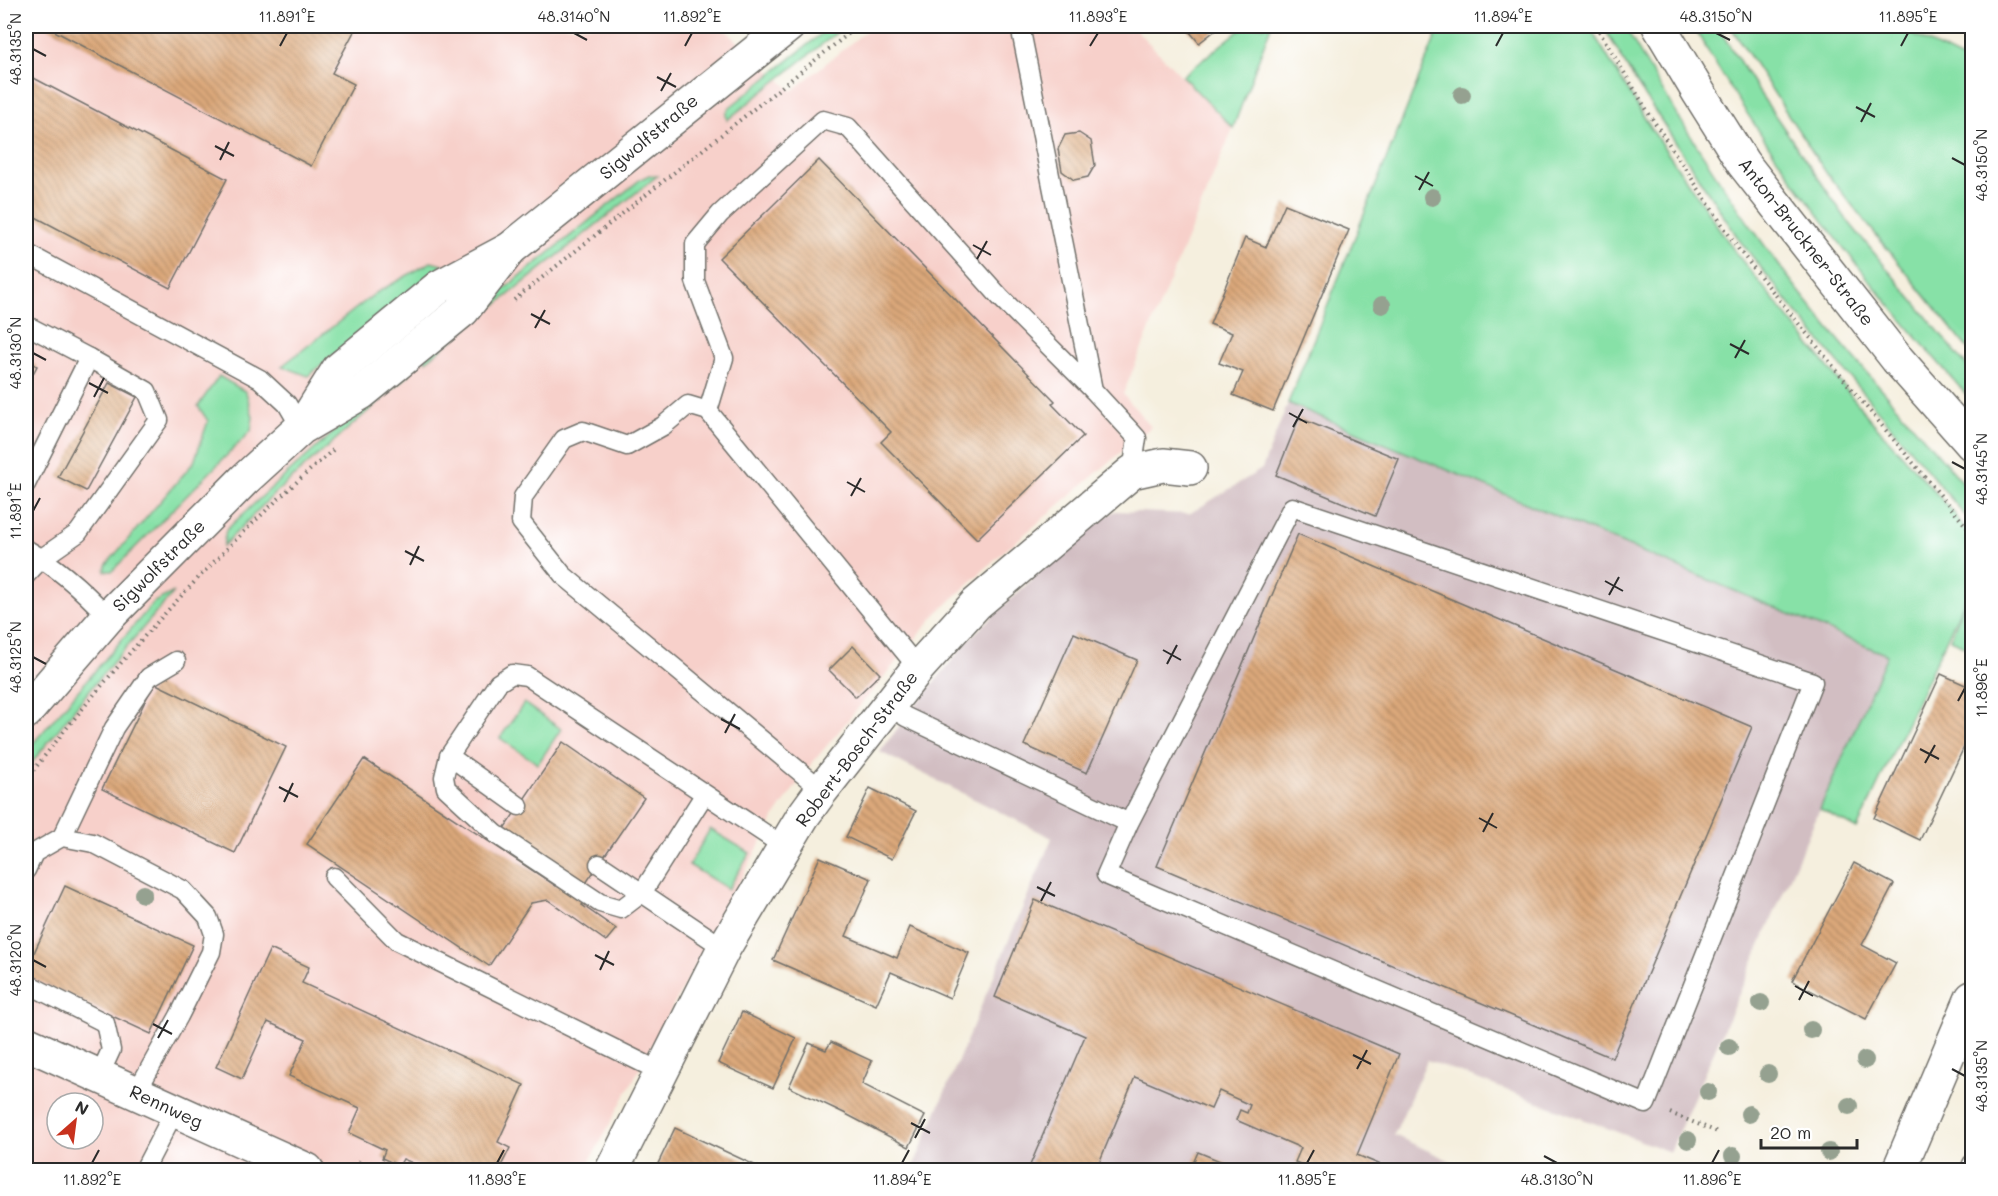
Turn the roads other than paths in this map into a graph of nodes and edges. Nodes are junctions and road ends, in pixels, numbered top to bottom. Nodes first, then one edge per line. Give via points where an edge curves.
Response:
1 (788, 26) edge
2 (1020, 26) edge
3 (1659, 26) edge
4 (26, 253) edge
5 (26, 324) edge
6 (89, 358) junction
7 (1093, 390) junction
8 (708, 411) junction
9 (301, 428) junction
10 (1972, 444) edge
11 (1191, 468) dead end
12 (1132, 472) junction
13 (26, 484) edge
14 (26, 549) edge
15 (42, 558) junction
16 (26, 575) edge
17 (108, 617) junction
18 (176, 661) dead end
19 (918, 668) junction
20 (888, 706) junction
21 (26, 712) edge
22 (450, 756) junction
23 (822, 790) junction
24 (704, 795) junction
25 (519, 806) dead end
26 (1129, 823) junction
27 (62, 837) junction
28 (785, 847) junction
29 (599, 864) dead end
30 (26, 870) edge
31 (334, 877) dead end
32 (642, 893) junction
33 (724, 948) junction
34 (26, 983) edge
35 (1972, 998) edge
36 (26, 1043) edge
37 (661, 1072) junction
38 (99, 1076) junction
39 (136, 1093) junction
40 (174, 1112) junction
41 (1972, 1164) edge
42 (144, 1170) edge
43 (307, 1170) edge
44 (612, 1170) edge
45 (1899, 1170) edge
46 (1970, 1170) edge

1 - 9 street, Sigwolfstraße via 510,249 463,310 362,393
2 - 7 lane
3 - 10 street, Anton-Bruckner-Straße via 1743,163 1897,359
4 - 9 lane via 260,379 287,404
5 - 6 lane
6 - 13 lane
6 - 15 lane via 147,390 159,420 78,533
7 - 8 lane via 1000,297 848,126 823,120 720,213 695,244 695,281 724,358
7 - 12 lane via 1137,438
8 - 19 lane
8 - 23 lane via 688,405 663,426 627,446 583,431 564,439 524,497 521,522 563,575
9 - 17 street, Sigwolfstraße
11 - 12 street, Robert-Bosch-Straße via 1163,465
12 - 19 street, Robert-Bosch-Straße via 976,604
14 - 15 lane
15 - 16 lane
15 - 17 lane
17 - 21 street, Sigwolfstraße
18 - 27 lane via 149,677 114,728
19 - 20 street, Robert-Bosch-Straße
20 - 23 street, Robert-Bosch-Straße
20 - 26 lane
22 - 24 lane via 498,683 512,674 527,676
22 - 25 lane
22 - 32 lane via 444,777 446,788 496,834 600,903 621,909
23 - 28 street, Robert-Bosch-Straße
24 - 28 lane
24 - 32 lane
26 - 26 lane via 1293,507 1813,682 1646,1104 1106,875
27 - 30 lane via 34,853
27 - 39 lane via 93,843 183,890 208,917 214,934 211,952
28 - 33 street, Robert-Bosch-Straße
29 - 32 lane
31 - 37 lane via 397,941
32 - 33 lane
33 - 37 street, Robert-Bosch-Straße
34 - 38 lane via 105,1023 111,1050
35 - 45 street
36 - 38 street, Rennweg
37 - 44 street, Robert-Bosch-Straße
38 - 39 street, Rennweg
39 - 40 street, Rennweg
40 - 42 lane
40 - 43 street, Rennweg
41 - 46 lane

